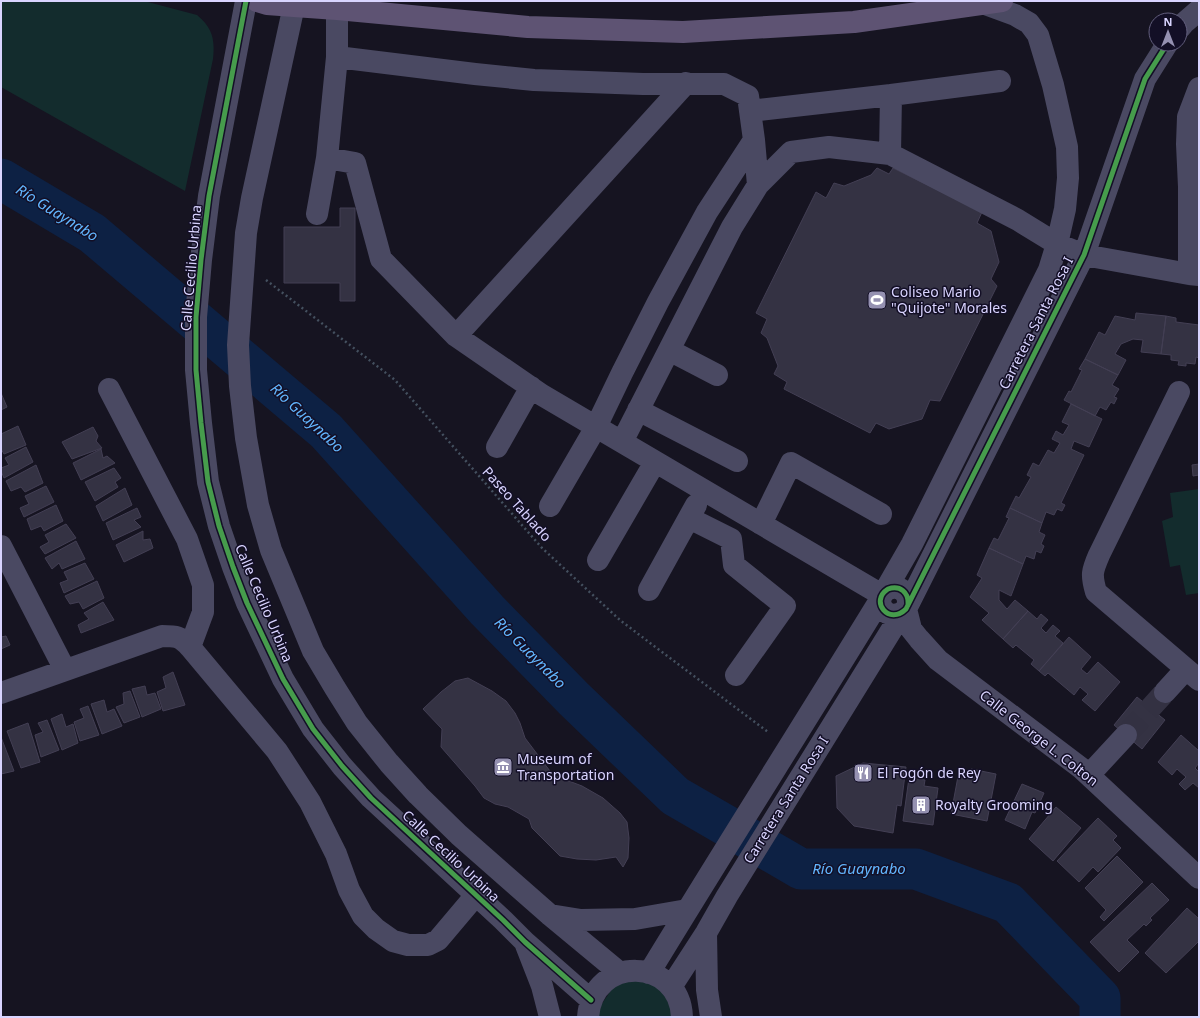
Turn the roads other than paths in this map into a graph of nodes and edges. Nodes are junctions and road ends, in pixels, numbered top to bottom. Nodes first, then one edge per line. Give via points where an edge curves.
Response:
1 (246, 1) edge
2 (257, 1) edge
3 (993, 2) edge
4 (294, 4) edge
5 (337, 9) junction
6 (1199, 10) edge
7 (1188, 20) edge
8 (1162, 52) edge
9 (337, 56) junction
10 (1000, 81) dead end
11 (686, 83) junction
12 (1199, 88) edge
13 (891, 95) junction
14 (750, 111) junction
15 (754, 140) junction
16 (890, 154) junction
17 (327, 158) junction
18 (758, 185) junction
19 (707, 212) junction
20 (317, 214) dead end
21 (732, 228) junction
22 (1057, 244) junction
23 (1084, 255) junction
24 (676, 269) junction
25 (1194, 274) edge
26 (702, 285) junction
27 (652, 315) junction
28 (679, 330) junction
29 (456, 336) junction
30 (669, 350) junction
31 (622, 373) junction
32 (717, 375) dead end
33 (531, 387) junction
34 (109, 389) dead end
35 (649, 389) junction
36 (1179, 392) dead end
37 (638, 410) junction
38 (596, 427) junction
39 (622, 442) junction
40 (497, 447) dead end
41 (737, 460) dead end
42 (655, 462) junction
43 (704, 491) junction
44 (550, 506) dead end
45 (881, 514) dead end
46 (689, 518) junction
47 (761, 524) junction
48 (1, 546) edge
49 (598, 560) dead end
50 (649, 590) dead end
51 (882, 595) junction
52 (905, 609) junction
53 (190, 647) junction
54 (65, 670) junction
55 (736, 675) dead end
56 (1193, 675) edge
57 (1165, 692) tunnel mouth
58 (1, 693) edge
59 (1126, 735) tunnel mouth
60 (1089, 775) junction
61 (1199, 878) edge
62 (476, 895) junction
63 (687, 910) junction
64 (550, 915) junction
65 (706, 933) junction
66 (524, 942) junction
67 (620, 973) junction
68 (649, 973) junction
69 (671, 987) junction
70 (589, 1008) edge
71 (550, 1017) edge
72 (682, 1017) edge
73 (711, 1017) edge

1 - 62 street, Calle Cecilio Urbina via 209,196 196,317 196,370 201,423 208,482 219,526 247,603 283,679 313,729 371,798
2 - 4 main road via 267,4
3 - 5 main road via 854,22 684,32 528,27
3 - 22 street, Carretera Santa Rosa I via 1028,23 1038,35 1053,85 1067,147 1068,178 1065,209
4 - 5 main road
4 - 64 street, Calle Cecilio Urbina via 246,233 238,344 246,438 258,505 271,550 313,651 357,723 389,763 459,835
5 - 9 street
6 - 7 street
8 - 23 street, Carretera Santa Rosa I via 1145,79
9 - 11 street via 534,80
9 - 17 street
10 - 13 street
11 - 14 street via 724,84 748,96
11 - 29 street
12 - 25 street via 1188,118 1187,144
13 - 14 street
13 - 16 street
14 - 15 street
15 - 18 street
15 - 19 street
16 - 18 street via 829,147 791,152
16 - 22 street via 1018,220
17 - 20 street
17 - 29 street via 355,163 381,259
18 - 21 street
19 - 21 street
19 - 24 street
21 - 26 street
22 - 23 street
22 - 51 street, Carretera Santa Rosa I via 1049,270 912,544
23 - 25 street
23 - 52 street, Carretera Santa Rosa I
24 - 26 street
24 - 27 street
26 - 28 street
27 - 28 street
27 - 31 street
28 - 30 street
29 - 33 street
30 - 32 street
30 - 35 street
31 - 35 street
31 - 38 street
33 - 38 street
33 - 40 street
34 - 53 street via 187,539 203,585 203,612
35 - 37 street
36 - 56 street via 1098,555 1092,580 1096,592
37 - 39 street
37 - 41 street
38 - 39 street
38 - 44 street
39 - 42 street
42 - 43 street
42 - 49 street
43 - 46 street
43 - 47 street
45 - 47 street via 791,464
46 - 50 street
46 - 55 street via 731,539 734,565 785,606
47 - 51 street
48 - 54 street
51 - 52 street via 881,607 885,612 895,615
51 - 63 street, Carretera Santa Rosa I
52 - 60 street, Calle George L. Colton via 911,629 938,660
52 - 65 street, Carretera Santa Rosa I
53 - 54 street via 182,639 162,636
53 - 62 street via 285,764 310,802 363,916 376,929 393,941 428,945 438,940
54 - 58 street
56 - 57 street
59 - 60 street
60 - 61 street, Calle George L. Colton
62 - 66 street, Calle Cecilio Urbina
63 - 64 street via 635,920 581,920
63 - 68 street, Carretera Santa Rosa I
64 - 67 street, Calle Cecilio Urbina
65 - 69 street, Carretera Santa Rosa I
65 - 73 street via 706,976
66 - 70 street, Calle Cecilio Urbina
66 - 71 street via 542,986
67 - 68 street
67 - 70 street via 600,986
68 - 69 street
69 - 72 street via 680,1003

